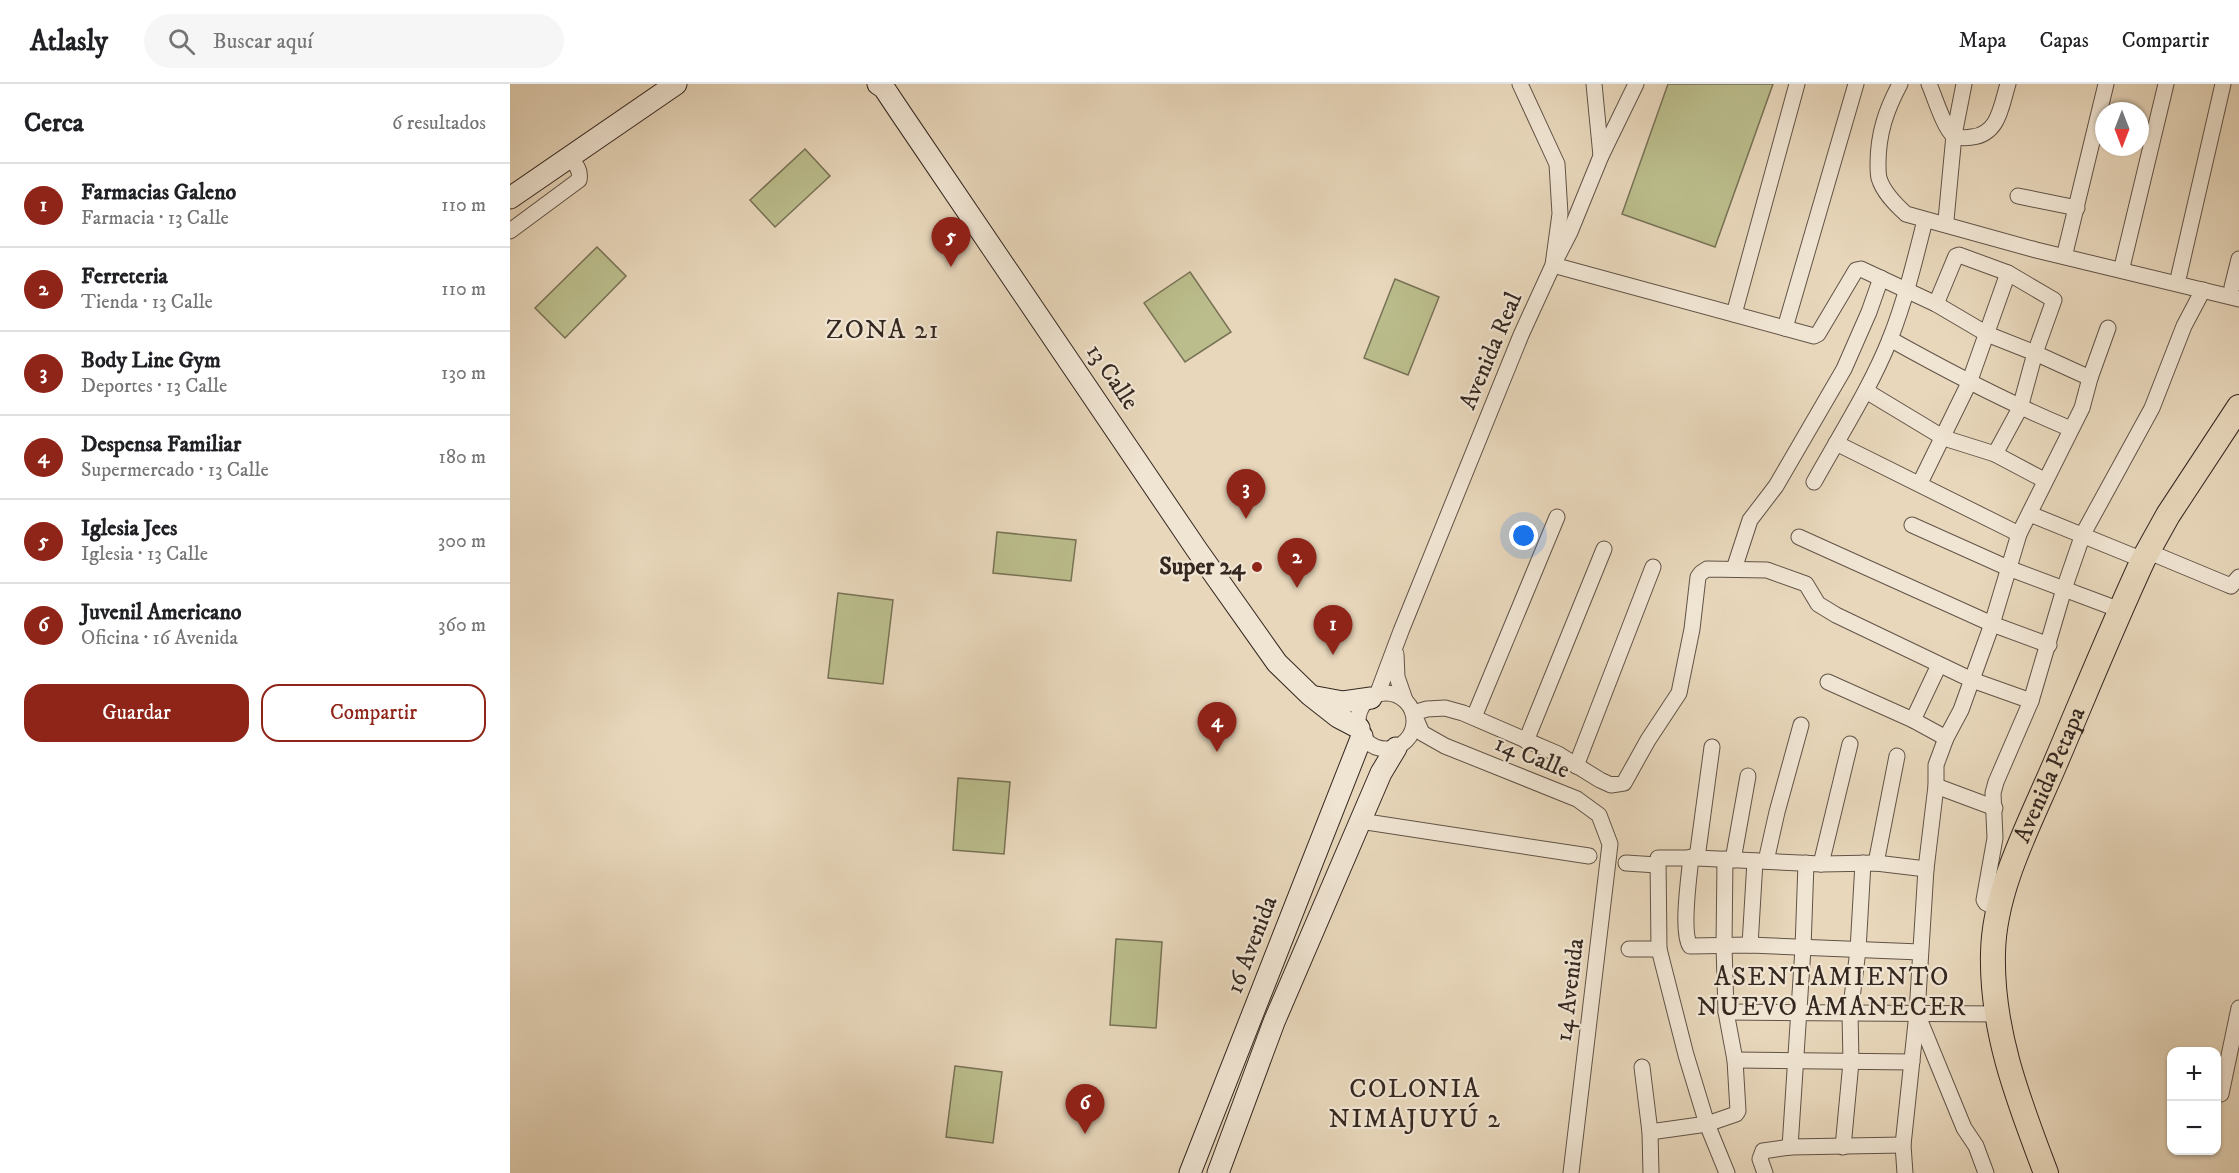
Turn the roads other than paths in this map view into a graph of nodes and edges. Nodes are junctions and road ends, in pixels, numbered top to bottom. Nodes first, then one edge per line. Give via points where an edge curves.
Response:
1 (676, 84) edge
2 (878, 84) edge
3 (1520, 84) edge
4 (1594, 84) edge
5 (1636, 84) edge
6 (1797, 84) edge
7 (1856, 84) edge
8 (1900, 84) edge
9 (1929, 84) edge
10 (1964, 84) edge
11 (2008, 84) edge
12 (2106, 84) edge
13 (2166, 84) edge
14 (2223, 84) edge
15 (1954, 135) junction
16 (1601, 156) junction
17 (570, 158) junction
18 (2018, 196) dead end
19 (510, 198) edge
20 (2077, 208) junction
21 (1925, 220) junction
22 (1946, 220) dead end
23 (510, 231) edge
24 (2066, 249) dead end
25 (2239, 259) edge
26 (2123, 263) dead end
27 (1553, 265) junction
28 (2008, 273) junction
29 (2179, 275) dead end
30 (1881, 278) junction
31 (2203, 290) junction
32 (1906, 291) junction
33 (2236, 293) edge
34 (1936, 304) junction
35 (1734, 314) junction
36 (1785, 328) junction
37 (2108, 328) dead end
38 (1987, 334) junction
39 (1890, 339) junction
40 (2036, 353) junction
41 (2090, 378) junction
42 (1969, 383) junction
43 (1866, 391) junction
44 (2239, 407) edge
45 (2020, 408) junction
46 (2071, 429) junction
47 (1944, 438) junction
48 (1836, 443) junction
49 (1995, 454) junction
50 (2044, 480) junction
51 (1814, 482) dead end
52 (1920, 483) junction
53 (2030, 514) junction
54 (1557, 517) dead end
55 (1912, 525) dead end
56 (2019, 534) junction
57 (2083, 534) junction
58 (1799, 537) dead end
59 (1604, 549) dead end
60 (2146, 556) junction
61 (1653, 567) dead end
62 (2008, 568) junction
63 (1734, 569) junction
64 (2239, 577) edge
65 (2064, 589) junction
66 (2120, 610) junction
67 (1992, 624) junction
68 (1401, 631) junction
69 (2049, 645) junction
70 (1939, 665) junction
71 (1972, 680) junction
72 (1828, 682) dead end
73 (1310, 695) junction
74 (1374, 696) junction
75 (2031, 701) junction
76 (1411, 710) junction
77 (1474, 717) junction
78 (1913, 720) junction
79 (1801, 725) dead end
80 (1360, 732) junction
81 (1946, 738) junction
82 (1526, 741) junction
83 (1850, 744) dead end
84 (1438, 745) junction
85 (1400, 746) junction
86 (1712, 747) dead end
87 (1897, 756) dead end
88 (1575, 766) junction
89 (1748, 776) dead end
90 (1936, 786) junction
91 (1995, 808) junction
92 (1599, 815) joint
93 (1360, 821) junction
94 (1995, 838) junction
95 (2019, 849) junction
96 (1589, 856) dead end
97 (1694, 858) junction
98 (1729, 859) junction
99 (1761, 861) junction
100 (1870, 862) junction
101 (1626, 864) dead end
102 (1813, 864) junction
103 (1657, 865) junction
104 (1926, 869) junction
105 (1998, 909) junction
106 (1750, 945) junction
107 (1724, 946) junction
108 (1803, 948) junction
109 (1629, 949) dead end
110 (1659, 950) junction
111 (1858, 950) junction
112 (1920, 952) junction
113 (2239, 1008) edge
114 (1726, 1012) junction
115 (1799, 1013) junction
116 (1917, 1013) junction
117 (1850, 1014) junction
118 (1998, 1014) junction
119 (1735, 1060) junction
120 (1795, 1062) junction
121 (1851, 1062) junction
122 (1912, 1062) junction
123 (1642, 1067) dead end
124 (2221, 1094) dead end
125 (1707, 1124) junction
126 (1650, 1132) junction
127 (1903, 1145) junction
128 (1790, 1147) junction
129 (1843, 1147) junction
130 (1723, 1172) edge
131 (1190, 1173) edge
132 (1218, 1173) edge
133 (1571, 1173) edge
134 (1651, 1173) edge
135 (1765, 1173) edge
136 (1905, 1173) edge
137 (1986, 1173) edge
138 (2046, 1173) edge

1 - 17 street
2 - 73 street, 13 Calle via 1197,550 1277,663
3 - 27 street, Avenida Real via 1557,164 1560,214
4 - 16 street
5 - 16 street
6 - 35 street
7 - 36 street
8 - 21 street via 1881,128 1879,177 1892,202 1906,214
9 - 15 street
10 - 15 street
11 - 15 street via 1995,124 1987,133 1964,138
12 - 20 street
13 - 26 street
14 - 29 street
15 - 22 street
16 - 27 street
17 - 19 street
17 - 23 street via 578,166 579,180
18 - 20 street
20 - 24 street
21 - 31 street
21 - 32 street
25 - 33 street
27 - 35 street
27 - 68 street, Avenida Real
28 - 34 street via 1956,255
28 - 38 street
28 - 40 street via 2054,301
30 - 32 street
30 - 36 street via 1856,270 1816,336
30 - 63 street via 1844,369 1776,486 1750,520
31 - 33 street
31 - 57 street via 2152,408
32 - 34 street
32 - 39 street
34 - 38 street
35 - 36 street
37 - 41 street
38 - 40 street
38 - 42 street
39 - 42 street
39 - 43 street
40 - 41 street
40 - 45 street
41 - 46 street
42 - 45 street
42 - 47 street
43 - 47 street
43 - 48 street
44 - 60 main road, Avenida Petapa via 2168,515
45 - 46 street
45 - 49 street
46 - 50 street
47 - 49 street
47 - 52 street
48 - 51 street
48 - 52 street
49 - 50 street
50 - 53 street
52 - 56 street
53 - 56 street
53 - 57 street
54 - 77 street
55 - 62 street
56 - 62 street
57 - 60 street
57 - 65 street
58 - 67 street
59 - 82 street
60 - 64 street via 2231,586
60 - 66 main road, Avenida Petapa
61 - 88 street
62 - 65 street
62 - 67 street
63 - 70 street via 1767,570 1806,584 1818,604
63 - 88 street via 1707,569 1698,578 1679,693 1624,783 1611,785
65 - 66 street
65 - 69 street
66 - 95 main road, Avenida Petapa
67 - 69 street
67 - 71 street
68 - 74 street, Avenida Real
68 - 76 street, Avenida Real via 1396,665 1400,689
69 - 75 street
70 - 71 street
70 - 78 street
71 - 75 street
71 - 81 street
72 - 78 street
73 - 74 street via 1343,702
73 - 80 street, 13 Calle
74 - 76 street via 1392,694
74 - 80 street via 1361,708
75 - 91 street via 1996,782
76 - 77 street via 1445,708
76 - 84 street, 14 Calle via 1422,733
76 - 85 street via 1411,735
77 - 82 street
78 - 81 street
79 - 99 street
80 - 85 street via 1376,748
80 - 131 street, 16 Avenida
81 - 90 street via 1936,765
82 - 88 street
83 - 102 street
84 - 85 street, 14 Calle via 1417,742
84 - 92 street, 14 Calle via 1577,799
85 - 93 street, 16 Avenida via 1381,773
86 - 97 street
87 - 100 street
89 - 98 street
90 - 91 street
90 - 104 street
91 - 94 street
92 - 133 street, 14 Avenida via 1610,844
93 - 96 street
93 - 132 street, 16 Avenida via 1274,1022
94 - 95 street
94 - 105 street via 1984,900
95 - 105 main road, Avenida Petapa
97 - 98 street
97 - 103 street via 1659,857
97 - 107 street via 1686,925 1688,944
98 - 99 street
98 - 107 street
99 - 102 street
99 - 106 street
100 - 102 street
100 - 104 street
100 - 111 street
101 - 103 street
102 - 108 street
103 - 110 street
104 - 112 street
105 - 118 main road, Avenida Petapa via 1993,951
106 - 107 street
106 - 108 street
107 - 114 street
108 - 111 street
108 - 115 street
109 - 110 street
110 - 125 street
111 - 112 street
111 - 117 street
112 - 116 street
113 - 124 street
114 - 115 street
114 - 119 street
115 - 117 street
115 - 120 street
116 - 117 street
116 - 118 street
116 - 122 street
116 - 137 street
117 - 121 street
118 - 138 main road, Avenida Petapa via 2016,1092
119 - 120 street
119 - 125 street via 1737,1113
120 - 121 street
120 - 128 street
121 - 122 street
121 - 129 street
122 - 127 street
123 - 126 street
125 - 126 street
125 - 130 street
126 - 134 street
127 - 129 street
127 - 136 street
128 - 129 street
128 - 135 street via 1762,1151 1760,1159

